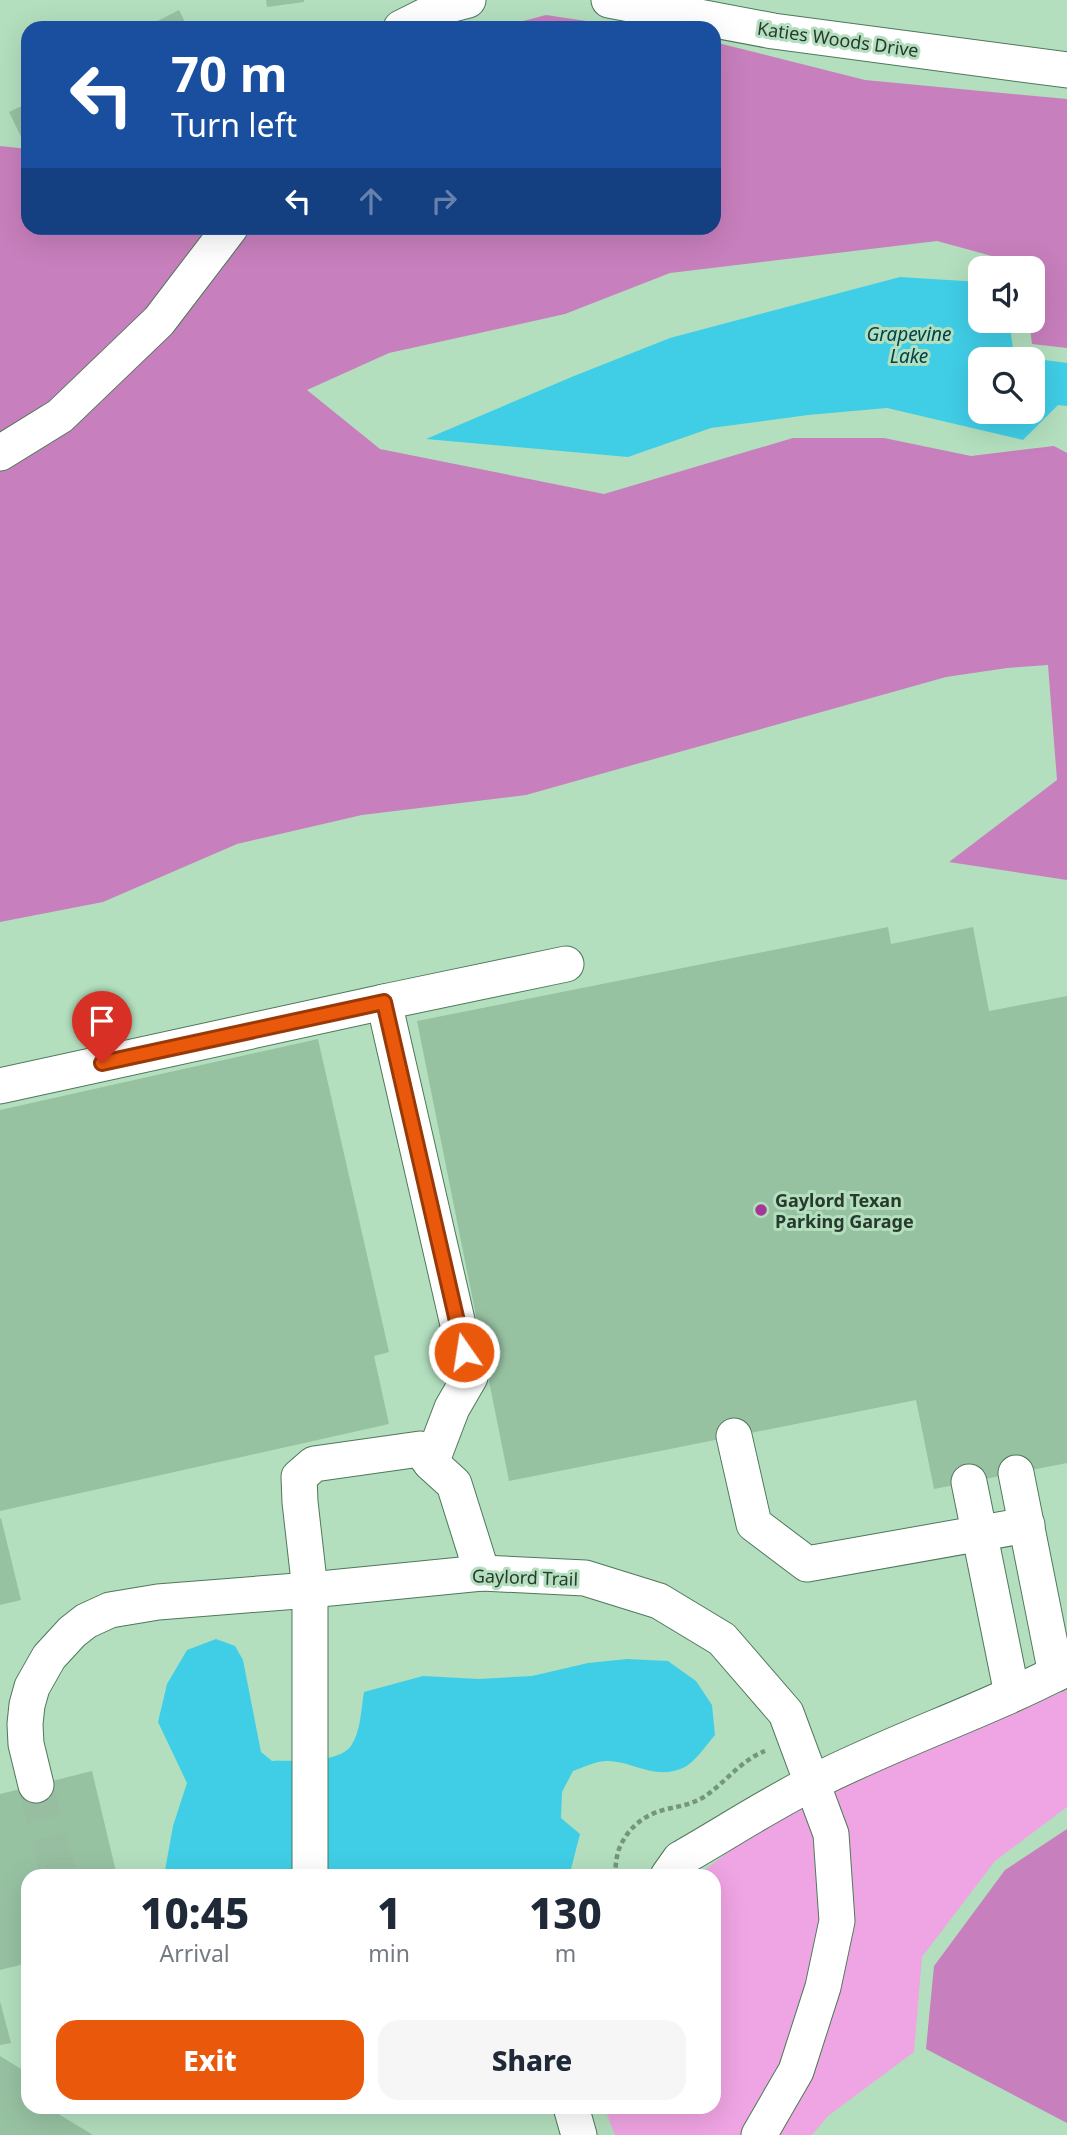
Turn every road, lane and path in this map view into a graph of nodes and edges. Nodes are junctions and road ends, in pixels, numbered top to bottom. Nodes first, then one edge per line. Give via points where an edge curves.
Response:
1 (468, 0) edge
2 (609, 0) edge
3 (415, 21) edge
4 (720, 21) edge
5 (721, 21) edge
6 (1067, 70) edge
7 (225, 235) edge
8 (0, 453) edge
9 (566, 964) dead end
10 (384, 1002) junction
11 (0, 1086) edge
12 (734, 1436) dead end
13 (431, 1463) junction
14 (991, 1509) junction
15 (482, 1573) junction
16 (310, 1590) junction
17 (1031, 1685) edge
18 (771, 1750) dead end
19 (812, 1783) junction
20 (36, 1785) tunnel mouth
21 (310, 1869) edge
22 (615, 1869) edge
23 (673, 1869) edge
24 (573, 2114) edge
25 (579, 2135) edge
26 (759, 2135) edge

1 - 3 street
2 - 4 street, Katies Woods Drive
5 - 6 street, Katies Woods Drive
7 - 8 street via 159,321 60,416
9 - 10 street
10 - 11 street
10 - 13 street via 470,1377
12 - 14 street via 754,1524 807,1564
13 - 15 street via 454,1484
13 - 16 street via 420,1449 314,1464 299,1477
14 - 17 street
14 - 17 street via 961,1565
15 - 16 street, Gaylord Trail
15 - 19 street, Gaylord Trail via 585,1578 659,1601 722,1639 786,1713
16 - 20 street, Gaylord Trail via 158,1602 110,1610 86,1621 49,1657 29,1696 26,1744
16 - 21 street
17 - 19 street
18 - 22 path via 750,1759 687,1805 645,1816 619,1850
19 - 23 street via 680,1859
19 - 26 street, Gaylord Trail via 831,1834 837,1921 823,1987 796,2071
24 - 25 street

